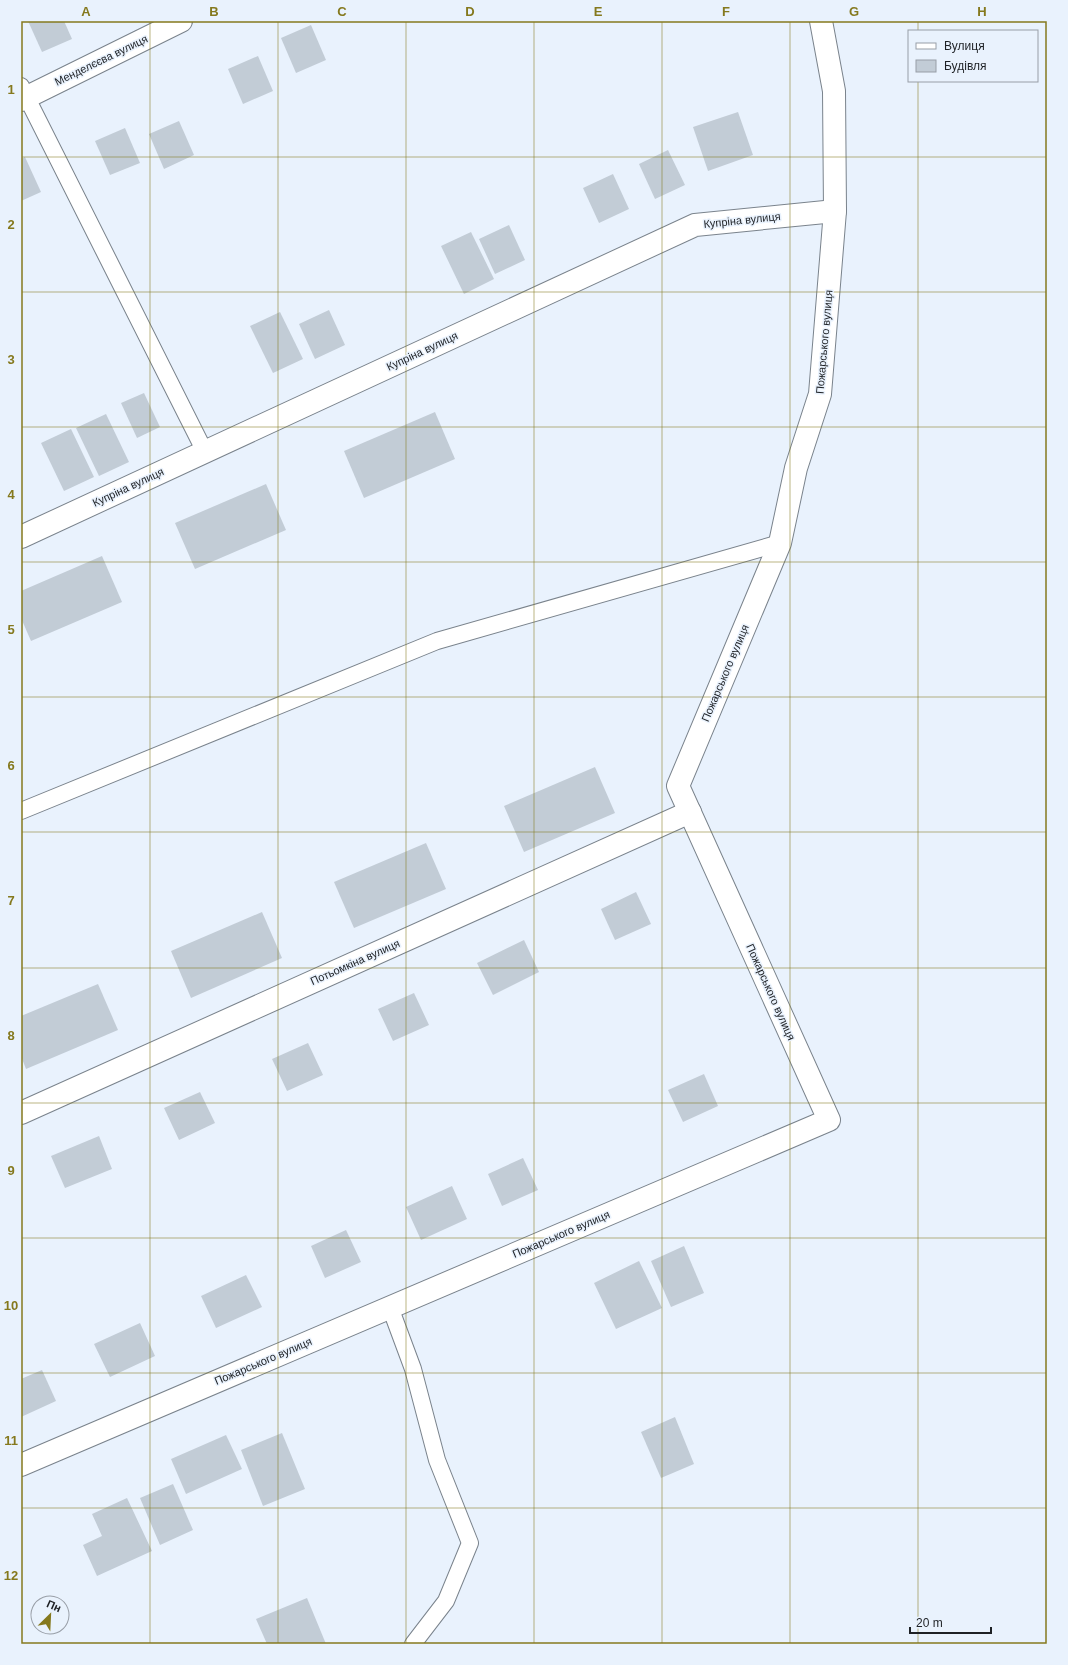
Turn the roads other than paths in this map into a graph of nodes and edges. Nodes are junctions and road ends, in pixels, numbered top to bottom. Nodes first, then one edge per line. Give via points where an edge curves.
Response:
1 (181, 21) edge
2 (820, 21) edge
3 (23, 94) edge
4 (835, 210) junction
5 (205, 452) junction
6 (21, 536) edge
7 (780, 543) junction
8 (21, 811) edge
9 (690, 812) junction
10 (21, 1113) edge
11 (390, 1307) junction
12 (21, 1465) edge
13 (413, 1644) edge

1 - 3 street, Менделєєва вулиця
2 - 4 street, Пожарського вулиця via 834,91
3 - 5 lane
4 - 5 street, Купріна вулиця via 695,225
4 - 7 street, Пожарського вулиця via 820,394 796,468
5 - 6 street, Купріна вулиця
7 - 8 lane via 437,641
7 - 9 street, Пожарського вулиця via 678,786
9 - 10 street, Потьомкіна вулиця
9 - 11 street, Пожарського вулиця via 829,1120
11 - 12 street, Пожарського вулиця
11 - 13 lane via 413,1369 437,1460 470,1543 446,1601

